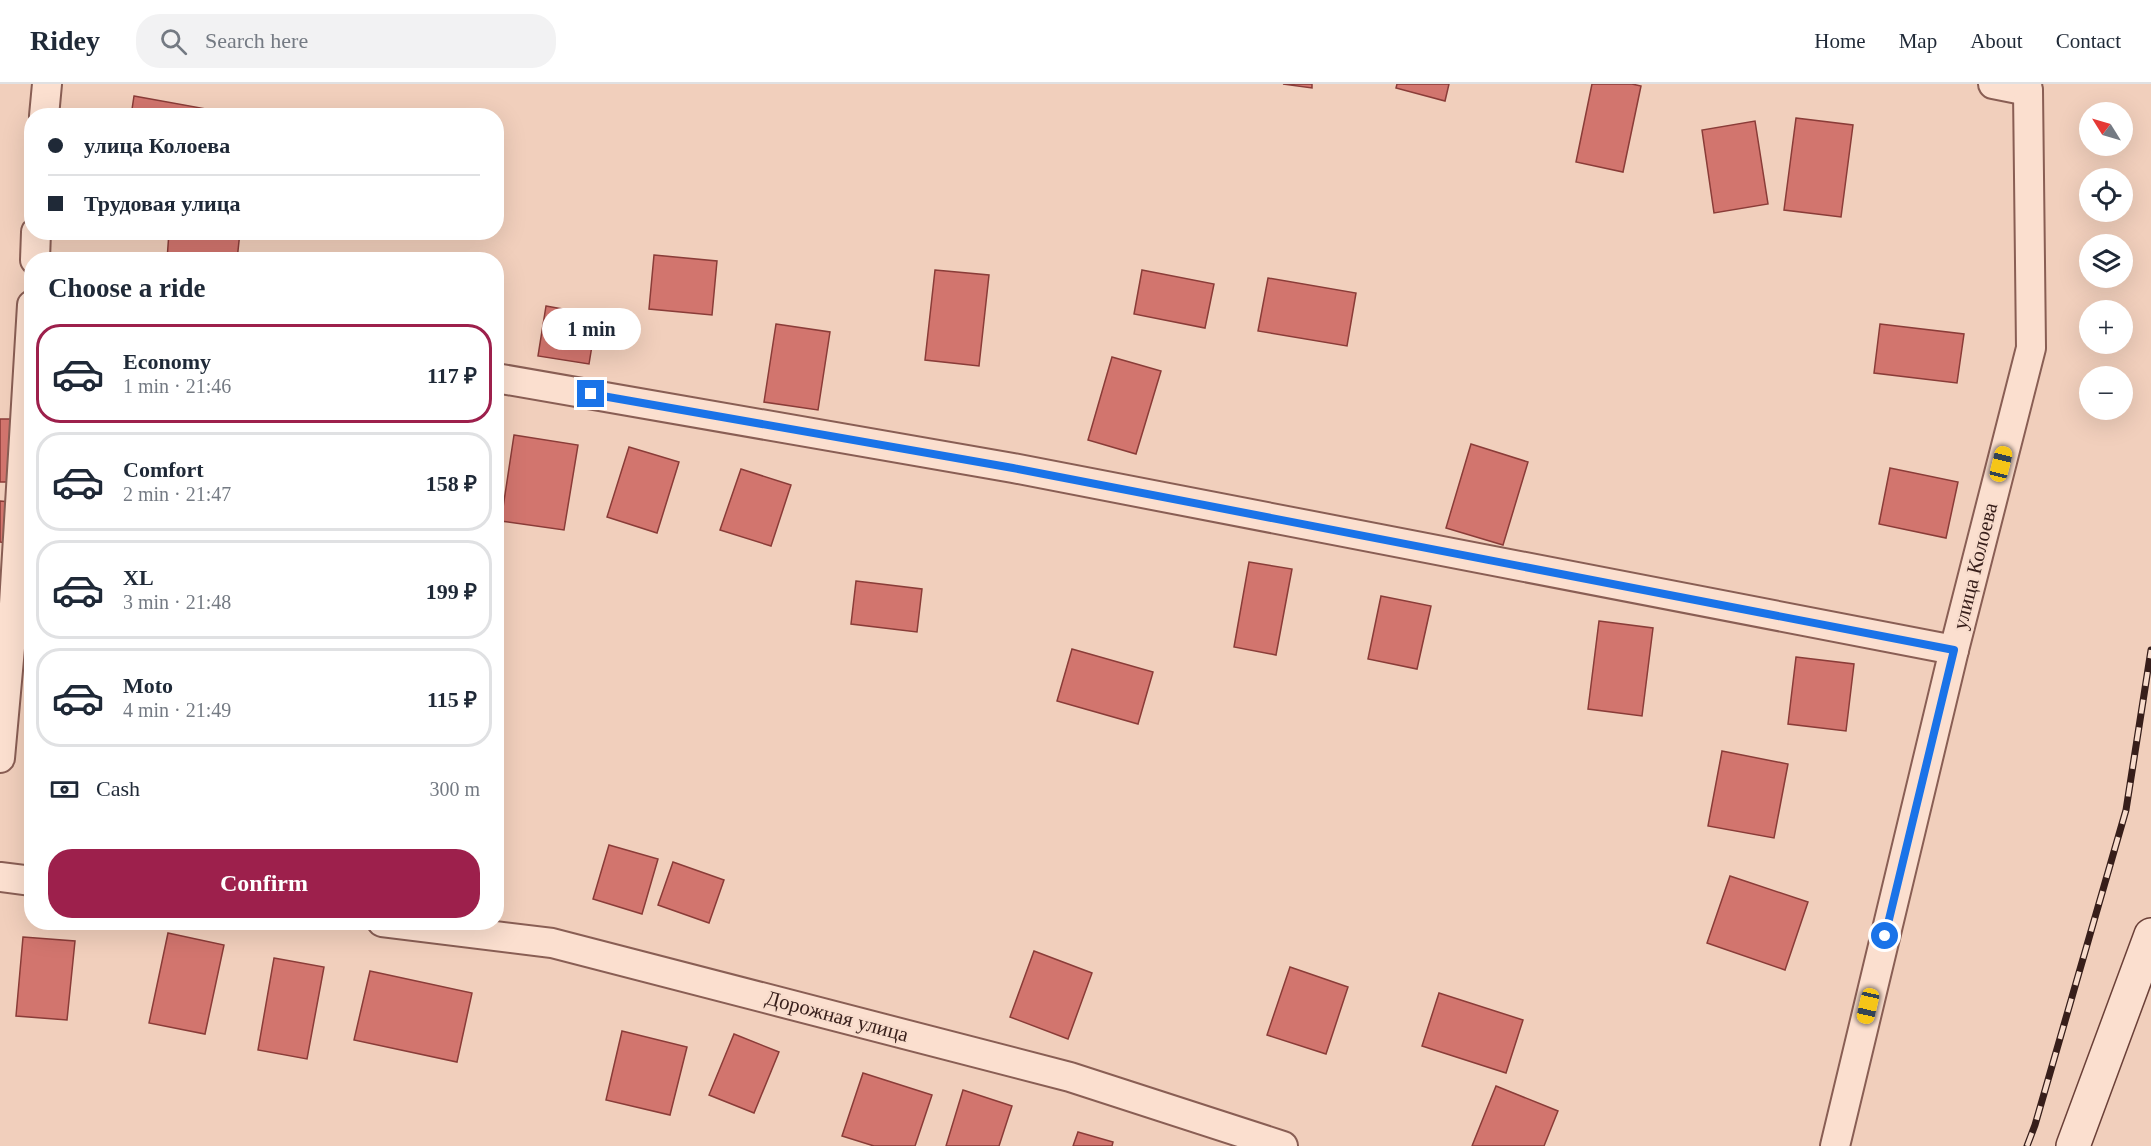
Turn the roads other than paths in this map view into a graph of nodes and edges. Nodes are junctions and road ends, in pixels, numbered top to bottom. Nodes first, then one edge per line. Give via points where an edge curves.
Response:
1 (46, 84) edge
2 (1993, 84) edge
3 (2027, 87) edge
4 (44, 108) edge
5 (504, 379) edge
6 (24, 446) edge
7 (1954, 650) junction
8 (0, 759) edge
9 (0, 877) edge
10 (24, 880) edge
11 (447, 930) edge
12 (2151, 935) edge
13 (1283, 1146) edge
14 (1835, 1146) edge
15 (2073, 1146) edge

1 - 4 street
2 - 3 street
3 - 7 street, улица Колоева via 2031,348
5 - 7 street via 1013,468
6 - 8 street via 15,604
7 - 14 street, улица Колоева
9 - 10 street
11 - 13 street, Дорожная улица via 552,943 1070,1077
12 - 15 street

